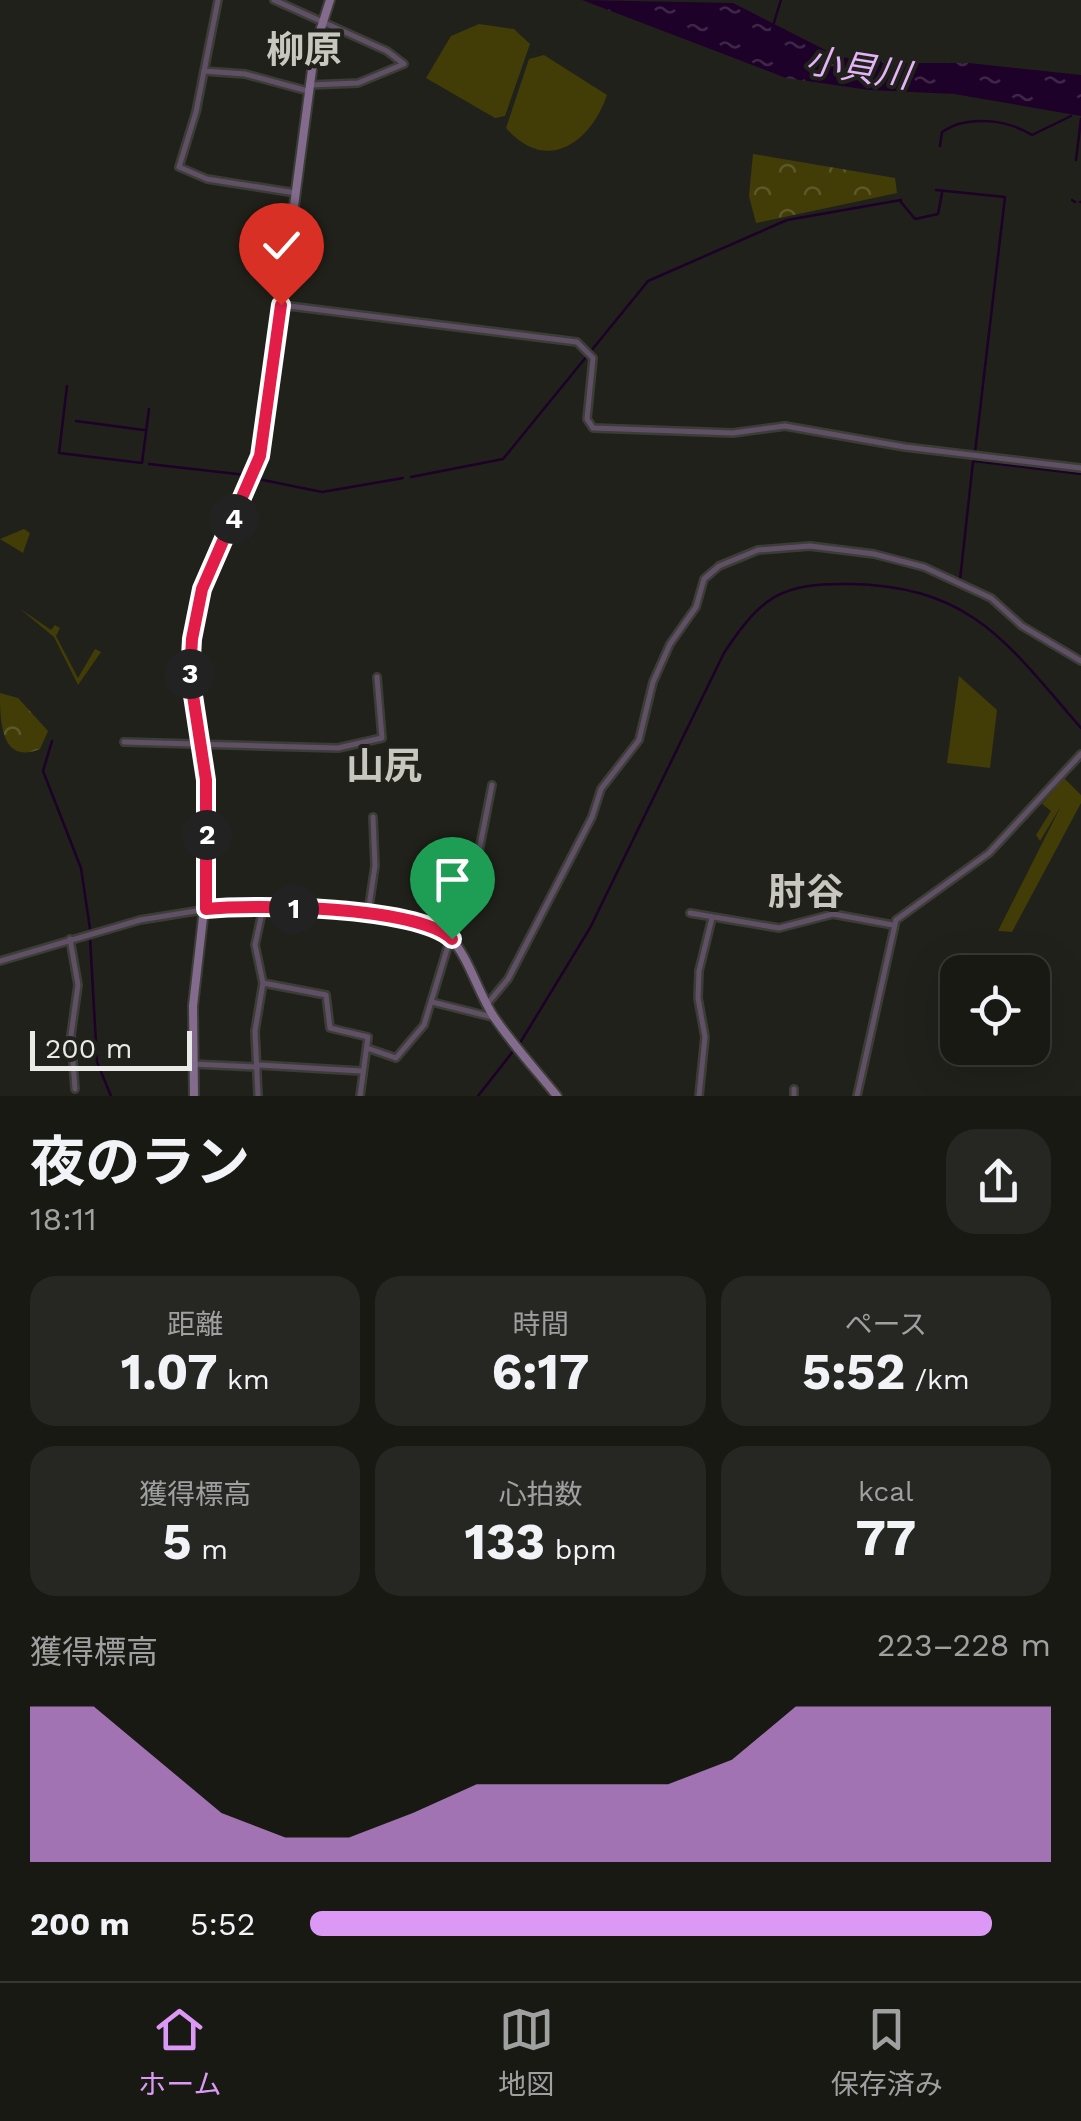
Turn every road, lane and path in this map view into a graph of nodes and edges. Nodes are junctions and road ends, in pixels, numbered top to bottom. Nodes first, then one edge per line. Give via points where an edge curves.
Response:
1 (218, 0) edge
2 (274, 0) edge
3 (330, 0) edge
4 (322, 22) junction
5 (204, 70) junction
6 (310, 88) junction
7 (296, 193) junction
8 (281, 305) junction
9 (1081, 468) edge
10 (1081, 661) edge
11 (378, 677) dead end
12 (124, 742) dead end
13 (202, 742) junction
14 (1081, 754) edge
15 (492, 785) dead end
16 (374, 817) dead end
17 (264, 907) junction
18 (206, 909) junction
19 (368, 913) junction
20 (690, 913) dead end
21 (712, 918) junction
22 (893, 924) junction
23 (70, 939) junction
24 (452, 939) junction
25 (0, 961) edge
26 (263, 983) junction
27 (432, 1002) junction
28 (486, 1005) junction
29 (494, 1016) junction
30 (366, 1048) junction
31 (194, 1064) junction
32 (258, 1066) junction
33 (361, 1072) junction
34 (75, 1089) dead end
35 (194, 1096) edge
36 (258, 1096) edge
37 (360, 1096) edge
38 (556, 1096) edge
39 (700, 1096) edge
40 (856, 1096) edge

1 - 5 street
2 - 4 street
3 - 4 street
4 - 6 street
4 - 6 street via 404,64 358,84
5 - 6 street
5 - 7 street via 179,167 207,179
6 - 7 street
7 - 8 street
8 - 9 street via 577,342 593,358 587,419 593,428 733,434 784,426
8 - 13 street via 260,456 212,562 194,626 190,676
10 - 28 street via 976,590 874,554 772,547 713,570 653,682 639,740 601,789 508,979
11 - 13 street via 382,738 338,748
12 - 13 street
13 - 18 street
14 - 22 street via 989,853
15 - 24 street via 469,902
16 - 19 street
17 - 18 street
17 - 19 street
17 - 26 street via 256,944
18 - 23 street
18 - 31 street via 193,1006
19 - 24 street
20 - 21 street
21 - 22 street via 779,928 839,914
21 - 39 street via 699,971 705,1038
22 - 40 street
23 - 25 street
23 - 34 street via 78,985 71,1035
24 - 27 street
24 - 28 street
26 - 30 street via 328,996 330,1028 363,1034
26 - 32 street
27 - 29 street
27 - 30 street via 424,1025 398,1057
28 - 29 street
29 - 38 street
30 - 33 street
31 - 32 street
31 - 35 street
32 - 33 street
32 - 36 street
33 - 37 street

